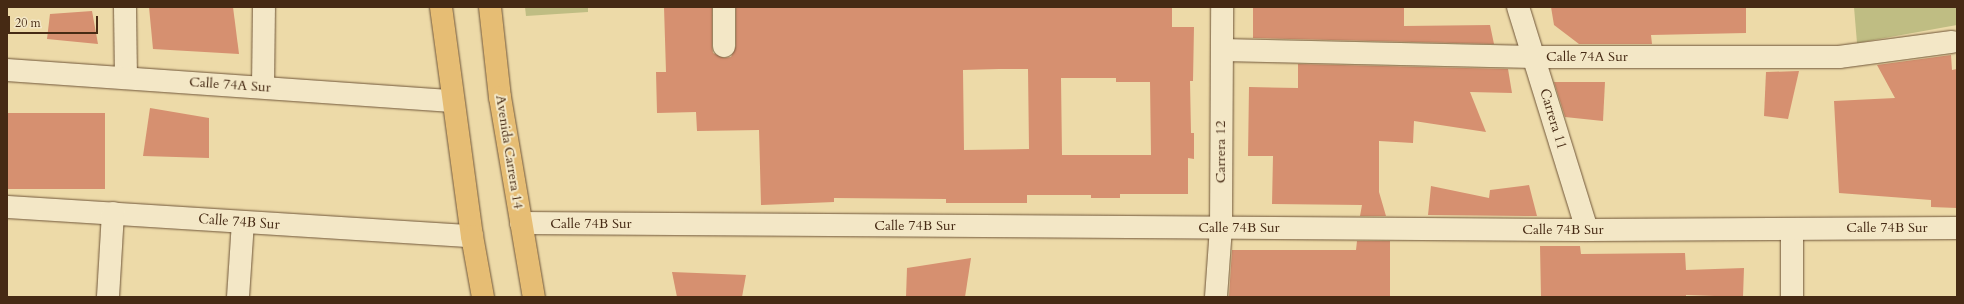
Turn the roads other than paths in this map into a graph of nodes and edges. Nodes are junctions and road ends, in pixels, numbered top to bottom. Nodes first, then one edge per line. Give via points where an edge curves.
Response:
1 (124, 7) edge
2 (264, 7) edge
3 (441, 7) edge
4 (490, 7) edge
5 (724, 7) edge
6 (1222, 7) edge
7 (1518, 7) edge
8 (1952, 42) dead end
9 (724, 46) dead end
10 (1222, 50) junction
11 (1534, 57) junction
12 (7, 70) edge
13 (126, 78) junction
14 (263, 88) junction
15 (452, 101) junction
16 (7, 207) edge
17 (113, 213) junction
18 (243, 222) junction
19 (521, 223) junction
20 (1221, 228) junction
21 (1957, 228) edge
22 (1792, 229) junction
23 (1587, 230) junction
24 (472, 236) junction
25 (108, 297) edge
26 (238, 297) edge
27 (483, 297) edge
28 (534, 297) edge
29 (1216, 297) edge
30 (1792, 297) edge

1 - 13 street
2 - 14 street
3 - 15 main road
4 - 19 main road, Avenida Carrera 14 via 500,97
5 - 9 street
6 - 10 street, Carrera 12
7 - 11 street, Carrera 11
8 - 11 street, Calle 74A Sur via 1839,57
10 - 11 street, Calle 74A Sur
10 - 20 street, Carrera 12
11 - 23 street, Carrera 11
12 - 13 street, Calle 74A Sur
13 - 14 street, Calle 74A Sur
14 - 15 street, Calle 74A Sur
15 - 24 main road
16 - 17 street, Calle 74B Sur
17 - 18 street, Calle 74B Sur
17 - 25 street
18 - 24 street, Calle 74B Sur
18 - 26 street
19 - 20 street, Calle 74B Sur
19 - 28 main road, Avenida Carrera 14
20 - 23 street, Calle 74B Sur
20 - 29 street, Carrera 12
21 - 22 street, Calle 74B Sur
22 - 23 street, Calle 74B Sur
22 - 30 street
24 - 27 main road

